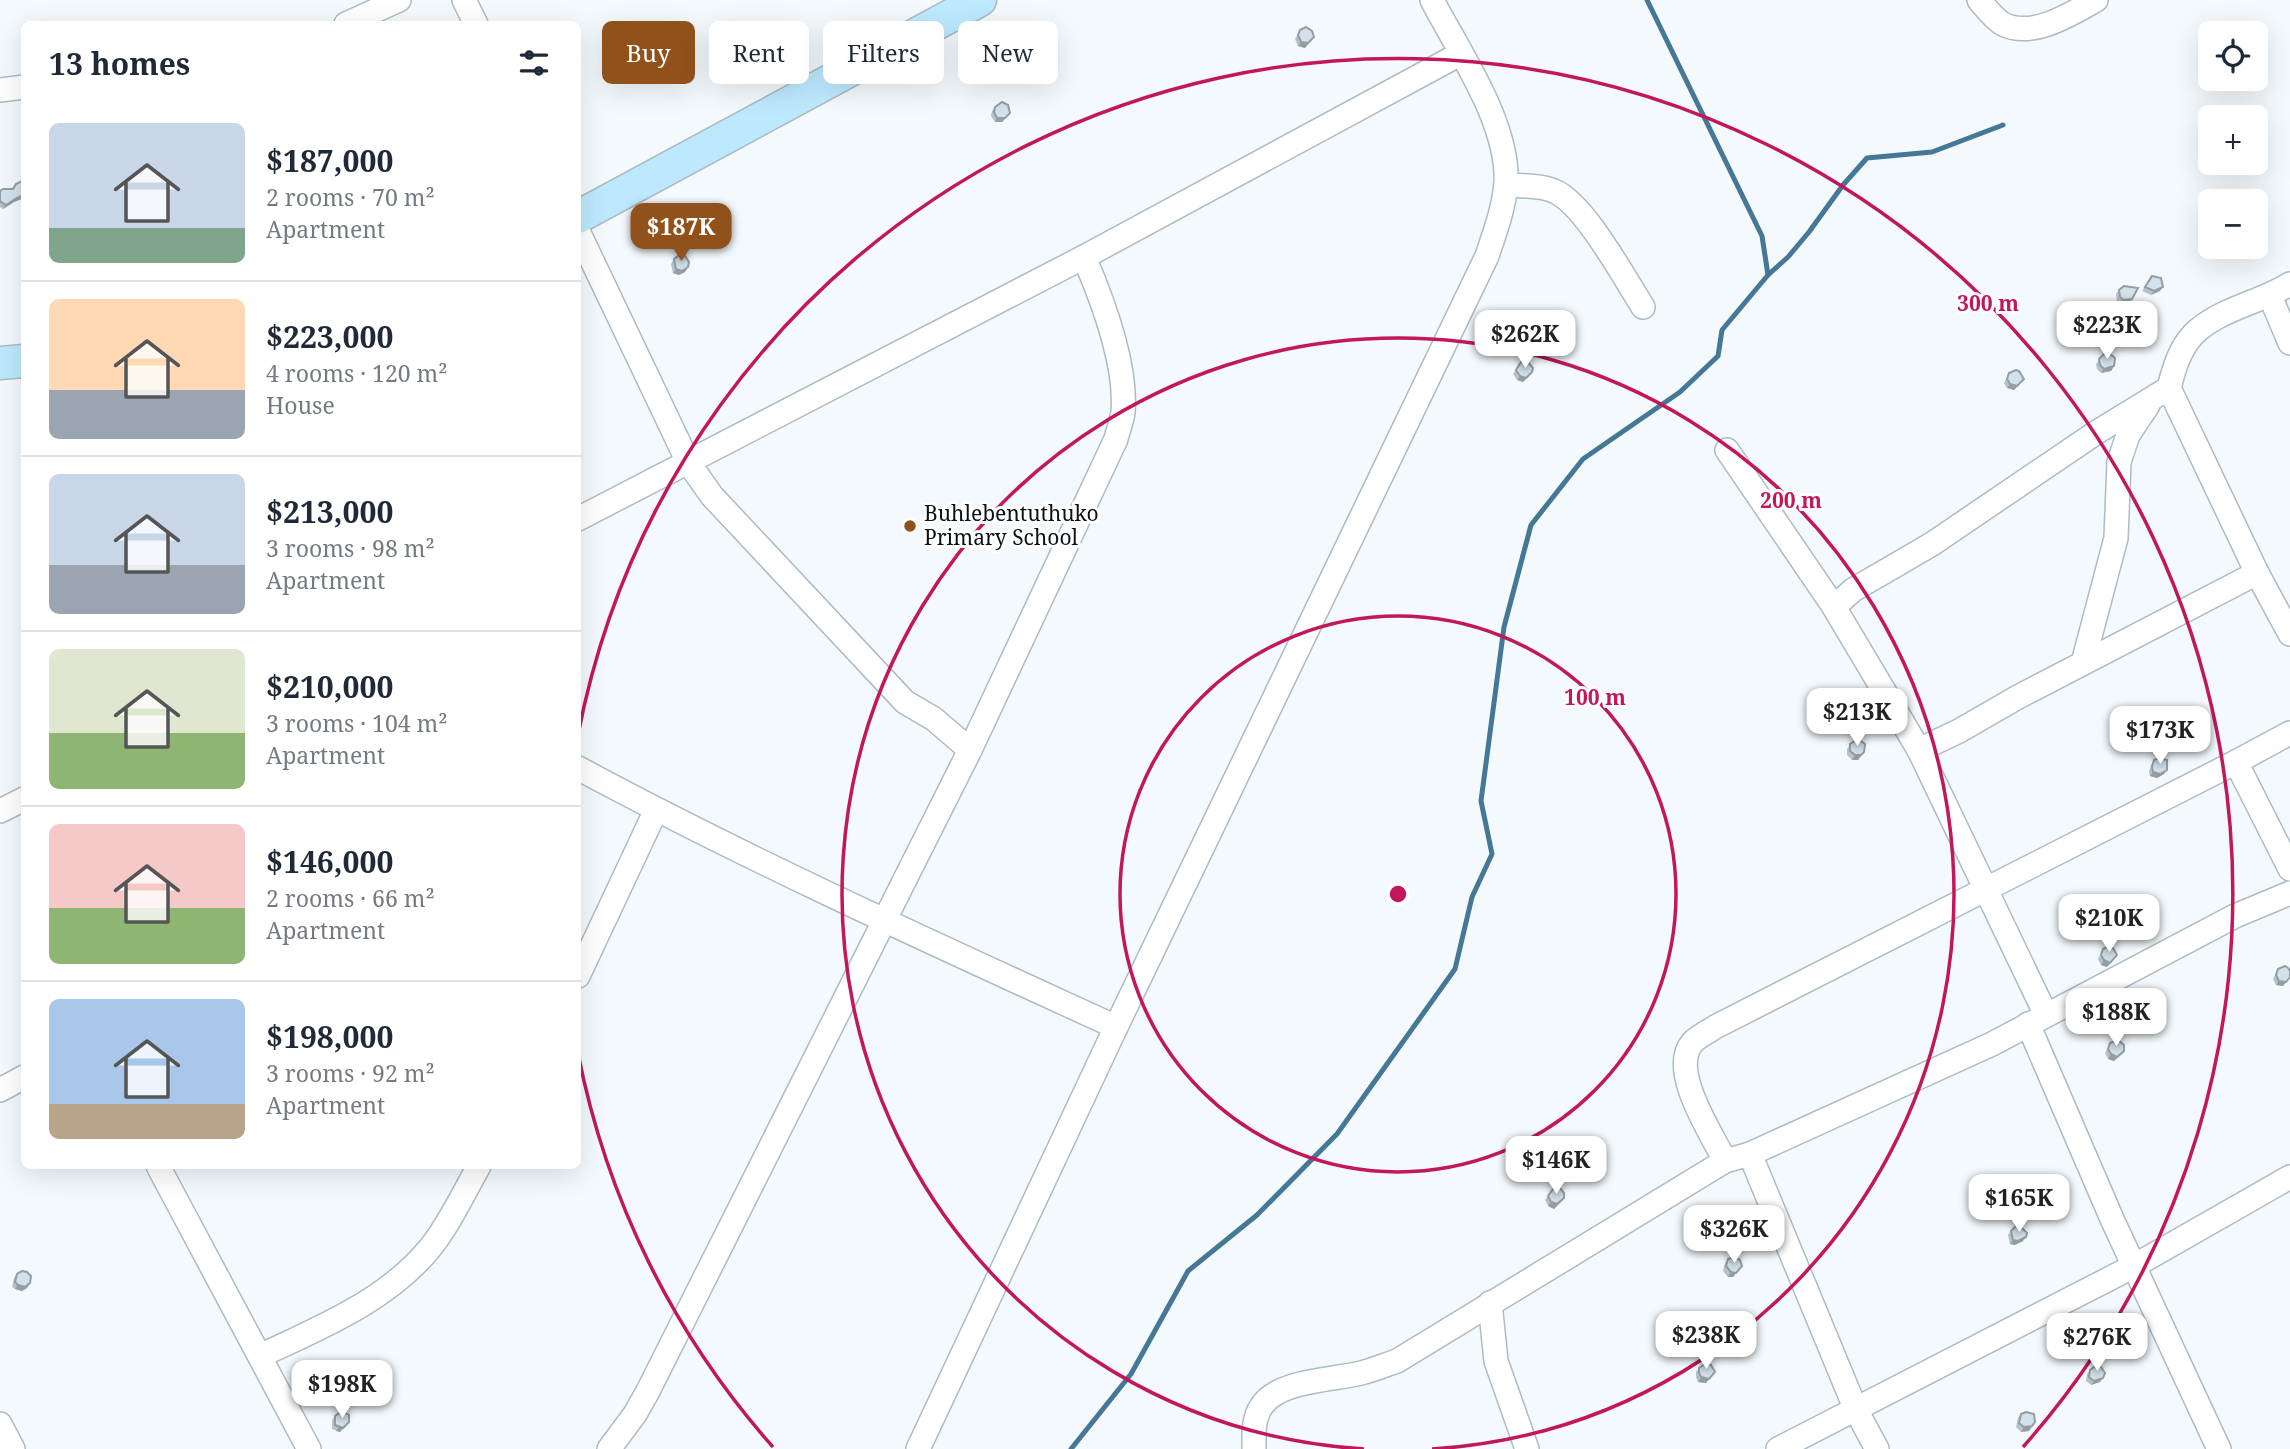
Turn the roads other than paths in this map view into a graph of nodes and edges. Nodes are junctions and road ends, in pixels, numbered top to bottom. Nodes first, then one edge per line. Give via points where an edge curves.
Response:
1 (399, 0) edge
2 (464, 0) edge
3 (980, 0) edge
4 (1432, 0) edge
5 (1979, 0) edge
6 (2096, 0) edge
7 (352, 21) edge
8 (474, 21) edge
9 (1460, 54) junction
10 (21, 88) edge
11 (0, 89) edge
12 (1506, 185) junction
13 (581, 215) edge
14 (581, 237) edge
15 (1084, 257) junction
16 (2290, 284) edge
17 (2270, 296) junction
18 (1643, 307) dead end
19 (2290, 343) edge
20 (21, 361) edge
21 (0, 363) edge
22 (2160, 394) junction
23 (1727, 450) dead end
24 (688, 462) junction
25 (581, 518) edge
26 (2258, 573) junction
27 (1833, 607) junction
28 (2290, 634) edge
29 (2083, 663) junction
30 (2290, 733) edge
31 (970, 750) junction
32 (1919, 750) junction
33 (2236, 762) junction
34 (581, 770) edge
35 (21, 800) edge
36 (656, 810) junction
37 (0, 811) edge
38 (2290, 869) edge
39 (1986, 888) junction
40 (2290, 893) edge
41 (886, 921) junction
42 (581, 970) edge
43 (2037, 1020) junction
44 (1116, 1027) junction
45 (21, 1079) edge
46 (0, 1090) edge
47 (1751, 1154) junction
48 (1726, 1161) junction
49 (160, 1169) edge
50 (477, 1169) edge
51 (2290, 1177) edge
52 (2134, 1266) junction
53 (1490, 1303) junction
54 (260, 1356) junction
55 (1856, 1410) junction
56 (0, 1424) edge
57 (13, 1449) edge
58 (309, 1449) edge
59 (609, 1449) edge
60 (918, 1449) edge
61 (1254, 1449) edge
62 (1527, 1449) edge
63 (1779, 1449) edge
64 (1877, 1449) edge
65 (2219, 1449) edge

1 - 7 street
2 - 8 street
3 - 13 street
4 - 9 street
5 - 6 street via 2002,23 2019,29 2059,19
9 - 12 street via 1497,129 1506,159
9 - 15 street
10 - 11 street
12 - 18 street via 1545,188 1570,201
12 - 44 street via 1487,256 1470,294
14 - 24 street
15 - 24 street
15 - 31 street via 1118,359 1123,414 1116,439
16 - 17 street
17 - 19 street
17 - 22 street via 2197,331
20 - 21 street
22 - 26 street
22 - 27 street
22 - 29 street via 2128,435 2119,462 2116,538
23 - 27 street
24 - 25 street
24 - 31 street via 712,496 905,702 934,719
26 - 28 street
26 - 29 street
27 - 32 street
29 - 32 street
30 - 33 street
31 - 41 street
32 - 39 street
33 - 38 street
33 - 39 street
34 - 36 street
35 - 37 street
36 - 41 street
36 - 42 street
39 - 43 street
39 - 48 street via 1692,1043 1685,1073
40 - 43 street via 2235,916
41 - 44 street
41 - 59 street via 647,1393
43 - 47 street
43 - 52 street via 2070,1125
44 - 60 street
45 - 46 street
47 - 48 street
47 - 55 street
48 - 53 street
49 - 54 street
50 - 54 street via 430,1248 397,1279 345,1315
51 - 52 street
52 - 55 street
52 - 65 street
53 - 61 street via 1397,1361 1270,1396 1254,1426
53 - 62 street via 1496,1361
54 - 58 street
55 - 63 street
55 - 64 street
56 - 57 street

